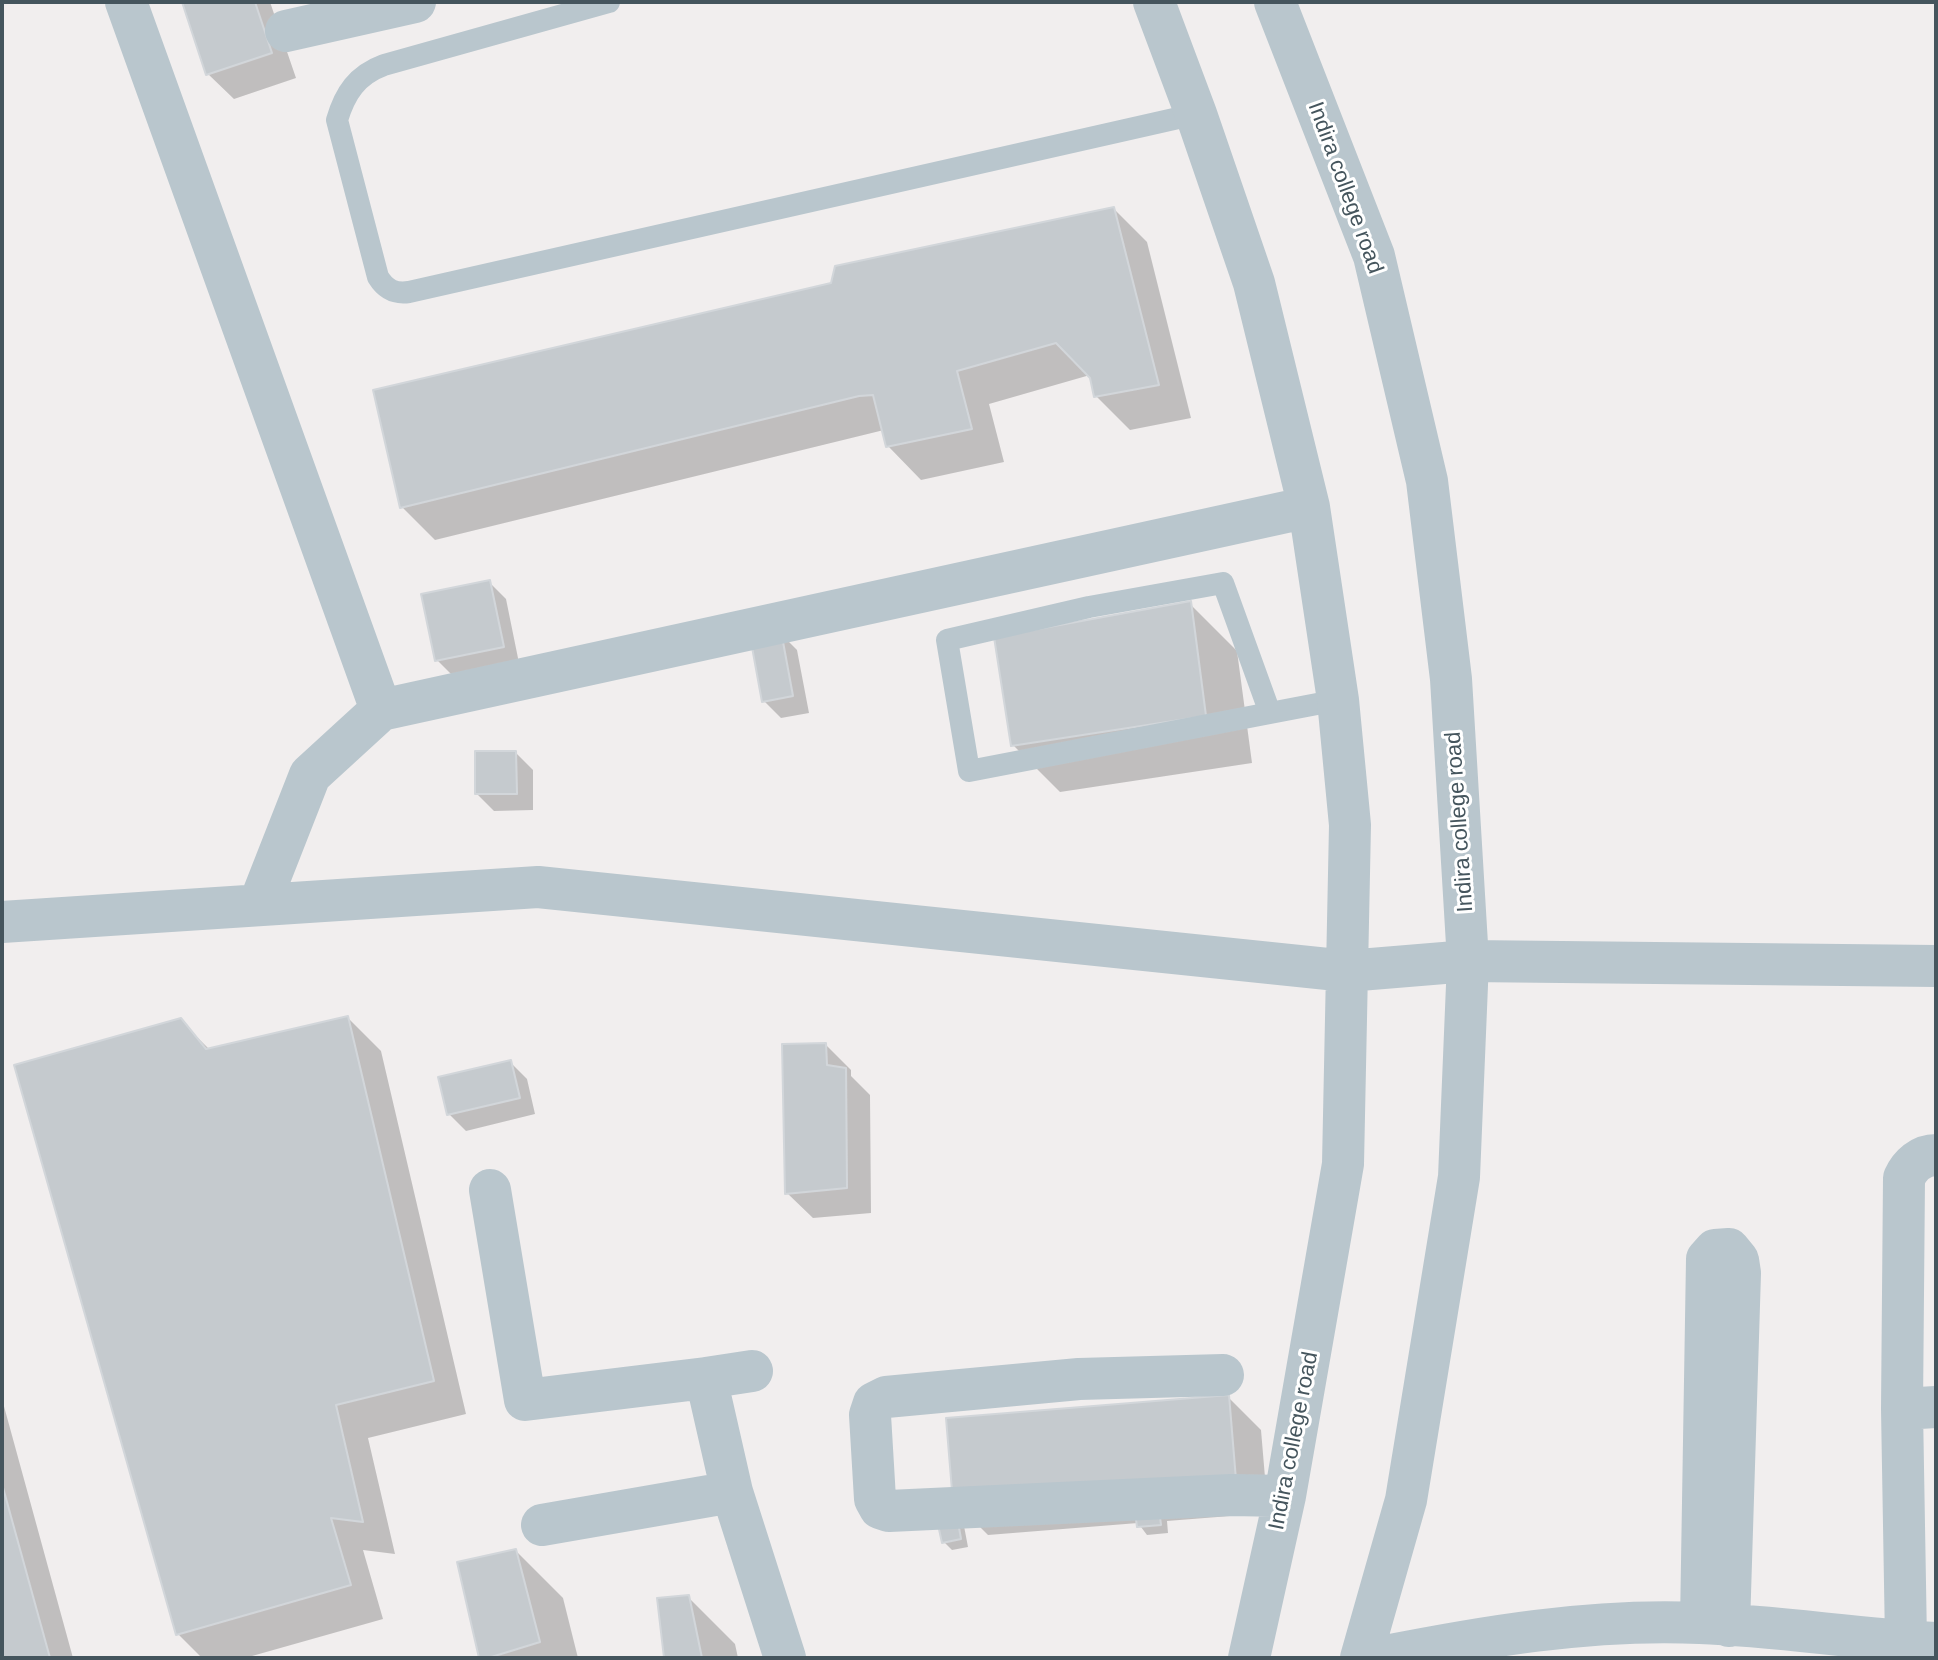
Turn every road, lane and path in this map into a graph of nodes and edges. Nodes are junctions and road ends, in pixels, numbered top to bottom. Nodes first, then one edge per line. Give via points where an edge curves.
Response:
1 (126, 2) edge
2 (415, 2) edge
3 (609, 2) edge
4 (1154, 2) edge
5 (1275, 2) edge
6 (286, 31) dead end
7 (1196, 114) junction
8 (1309, 507) junction
9 (1338, 700) junction
10 (381, 710) junction
11 (1270, 713) junction
12 (259, 905) junction
13 (2, 922) edge
14 (1468, 961) junction
15 (1936, 966) edge
16 (1347, 971) junction
17 (1936, 1155) edge
18 (490, 1190) dead end
19 (752, 1371) dead end
20 (1223, 1375) dead end
21 (706, 1378) junction
22 (1919, 1408) edge
23 (732, 1492) junction
24 (1285, 1496) junction
25 (542, 1525) dead end
26 (1715, 1624) junction
27 (1921, 1642) edge
28 (785, 1658) edge
29 (1249, 1658) edge
30 (1361, 1658) edge
31 (1375, 1658) edge

1 - 10 street
2 - 6 street
3 - 7 lane via 384,65 357,80 337,120 378,277 388,289 409,292
4 - 7 street, Indira college road
5 - 14 street, Indira college road via 1374,256 1427,481 1451,679
7 - 8 street, Indira college road via 1254,283
8 - 9 street, Indira college road
8 - 10 street
9 - 11 lane
9 - 16 street, Indira college road via 1350,825
10 - 12 street via 310,775
11 - 11 lane via 969,771 947,640 1223,583
12 - 13 street
12 - 16 street via 538,887
14 - 15 street
14 - 16 street
14 - 30 street, Indira college road via 1459,1177 1406,1500
16 - 24 street, Indira college road via 1343,1164
17 - 22 street via 1910,1167 1904,1178
18 - 21 street via 525,1400
19 - 21 street
20 - 24 street via 1079,1379 886,1397 874,1403 870,1415 875,1499 889,1511
21 - 23 street
22 - 27 street
23 - 25 street
23 - 28 street
24 - 29 street, Indira college road
26 - 26 street via 1707,1259 1715,1250 1729,1249 1740,1273
26 - 27 street
26 - 31 street via 1614,1623 1456,1642

